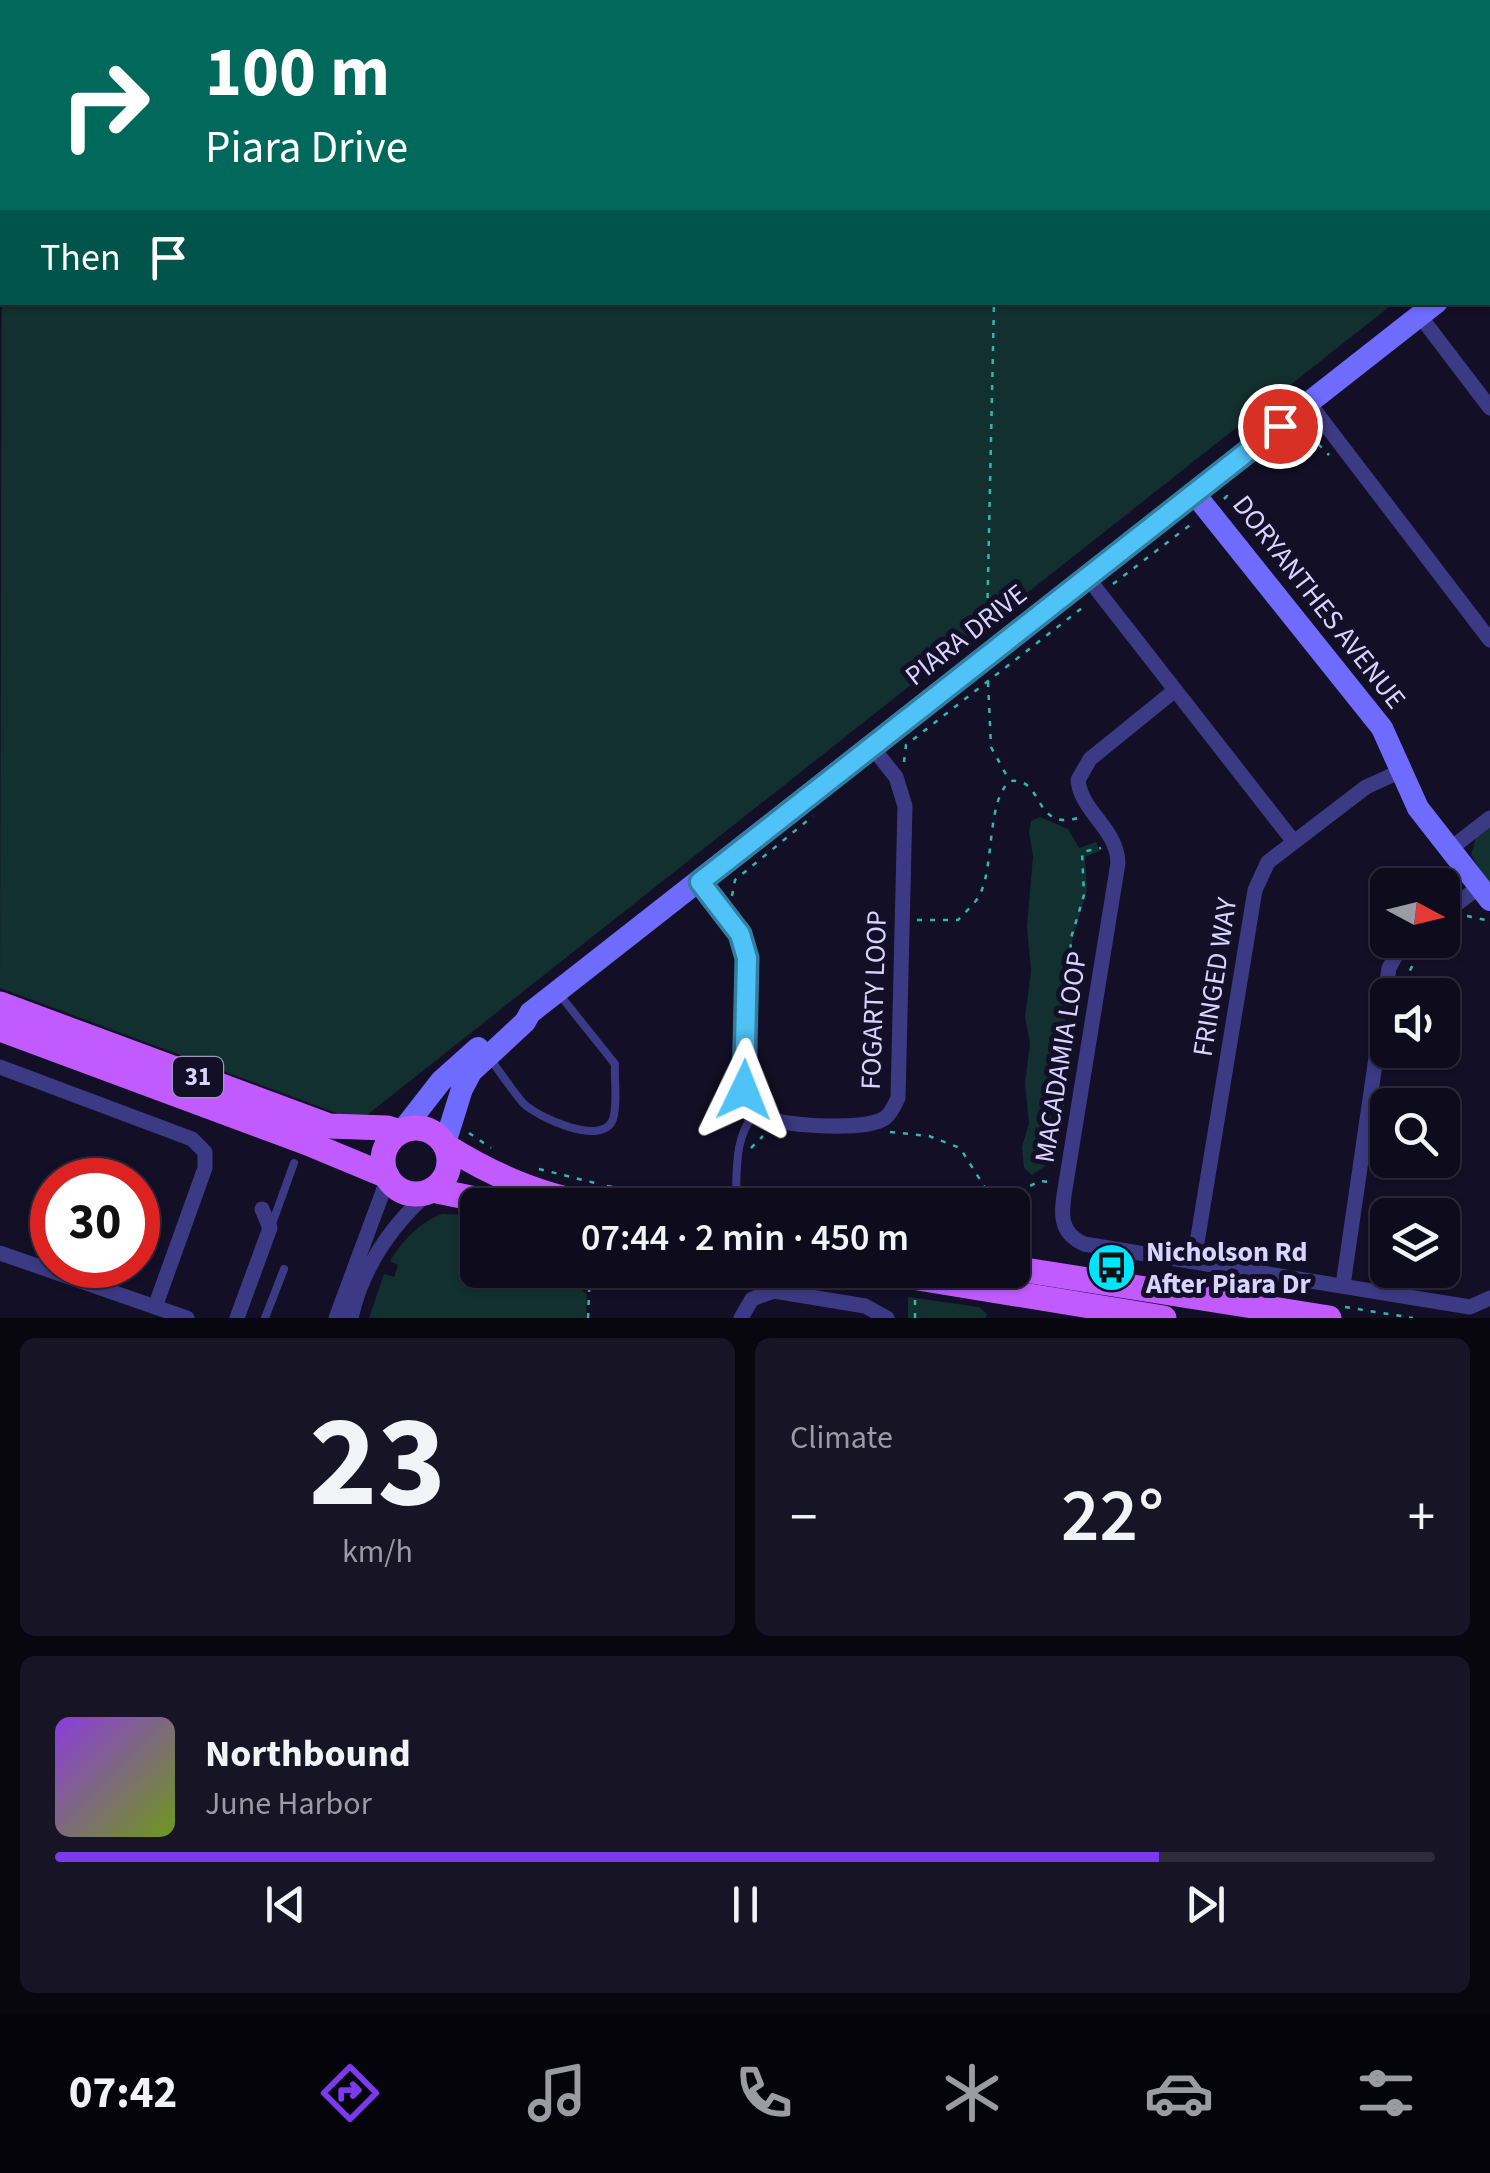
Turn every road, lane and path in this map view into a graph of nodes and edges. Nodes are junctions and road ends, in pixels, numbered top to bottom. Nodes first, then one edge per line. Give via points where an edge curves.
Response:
1 (994, 305) edge
2 (1429, 309) edge
3 (1308, 403) junction
4 (1490, 408) edge
5 (1201, 502) junction
6 (1094, 585) junction
7 (1298, 591) dead end
8 (987, 624) dead end
9 (1490, 640) edge
10 (987, 681) junction
11 (1174, 691) junction
12 (872, 746) junction
13 (892, 772) junction
14 (1399, 772) junction
15 (1010, 781) junction
16 (1071, 806) dead end
17 (822, 809) dead end
18 (1490, 818) edge
19 (1294, 842) junction
20 (1450, 848) junction
21 (1104, 857) dead end
22 (700, 882) junction
23 (1484, 894) edge
24 (730, 902) dead end
25 (1460, 906) edge
26 (1466, 916) dead end
27 (902, 920) junction
28 (1490, 921) edge
29 (1393, 958) edge
30 (558, 992) junction
31 (0, 1004) edge
32 (530, 1013) junction
33 (0, 1029) edge
34 (488, 1055) junction
35 (0, 1067) edge
36 (1064, 1106) dead end
37 (754, 1114) junction
38 (465, 1123) dead end
39 (768, 1130) dead end
40 (401, 1132) junction
41 (892, 1132) dead end
42 (446, 1145) junction
43 (493, 1149) dead end
44 (294, 1163) dead end
45 (737, 1163) junction
46 (538, 1168) dead end
47 (388, 1177) junction
48 (1051, 1182) dead end
49 (533, 1188) edge
50 (620, 1188) edge
51 (736, 1188) edge
52 (983, 1188) edge
53 (1029, 1188) edge
54 (430, 1191) junction
55 (460, 1194) edge
56 (262, 1209) dead end
57 (270, 1228) junction
58 (0, 1253) edge
59 (1194, 1261) junction
60 (1030, 1264) edge
61 (284, 1269) dead end
62 (1343, 1285) junction
63 (589, 1288) edge
64 (979, 1288) edge
65 (915, 1297) dead end
66 (1490, 1298) edge
67 (155, 1307) junction
68 (187, 1318) edge
69 (237, 1318) edge
70 (266, 1318) edge
71 (336, 1318) edge
72 (350, 1318) edge
73 (588, 1318) edge
74 (741, 1318) edge
75 (887, 1318) edge
76 (914, 1318) edge
77 (1164, 1318) edge
78 (1329, 1318) edge

1 - 8 path
2 - 3 street, PIARA DRIVE
2 - 4 street
3 - 5 street, PIARA DRIVE
3 - 9 street
5 - 6 street, PIARA DRIVE
5 - 6 path
5 - 7 path via 1227,496
5 - 14 street, DORYANTHES AVENUE via 1382,728
6 - 10 path
6 - 11 street
6 - 12 street, PIARA DRIVE
10 - 13 path via 906,745 906,760
10 - 15 path via 991,748
11 - 19 street
11 - 59 street, MACADAMIA LOOP via 1090,759 1078,780 1113,838 1118,863 1061,1217 1069,1235 1084,1244
12 - 13 street, FOGARTY LOOP
12 - 22 street, PIARA DRIVE
13 - 27 street, FOGARTY LOOP via 905,806
14 - 19 street, FRINGED WAY
14 - 20 street, DORYANTHES AVENUE
15 - 16 path via 1029,784 1041,808 1058,819 1080,817
15 - 27 path via 1000,796 978,898 958,920
17 - 24 path via 735,880
18 - 20 street
19 - 59 street, FRINGED WAY via 1268,862 1255,890
20 - 23 street, DORYANTHES AVENUE
21 - 36 path via 1101,845 1082,852 1084,895 1071,938 1069,989 1083,992 1082,1001 1067,997 1047,1096
22 - 30 street, PIARA DRIVE
22 - 37 street via 747,958 744,1090
23 - 25 street
26 - 28 path
27 - 37 street, FOGARTY LOOP via 898,1098 887,1117 866,1125 774,1122
29 - 62 street
30 - 32 street, PIARA DRIVE
30 - 34 lane via 615,1064 613,1119 606,1128 592,1132 543,1118
31 - 40 main road, 31 via 329,1126
32 - 34 street, PIARA DRIVE
32 - 40 street, PIARA DRIVE via 462,1060
33 - 47 main road, 31
34 - 42 street, PIARA DRIVE via 462,1089
35 - 67 street via 192,1139 204,1152
37 - 45 lane via 741,1136
38 - 43 path
39 - 45 path via 747,1162
40 - 42 main road, 31 via 428,1130
40 - 47 main road via 386,1148
41 - 52 path via 954,1144
42 - 49 main road, 31
42 - 54 main road via 449,1168
44 - 57 lane
45 - 51 lane
46 - 50 path
47 - 54 main road, 31 via 404,1192
47 - 71 street
48 - 53 path
54 - 55 main road, 31
54 - 72 street via 379,1248
56 - 57 street
57 - 69 street
58 - 67 street
59 - 62 street, MACADAMIA LOOP
60 - 78 main road
61 - 70 lane
62 - 66 street, MACADAMIA LOOP via 1470,1306
63 - 73 path
64 - 77 main road
65 - 76 path
67 - 68 street
74 - 75 street via 752,1298 774,1291 865,1306

